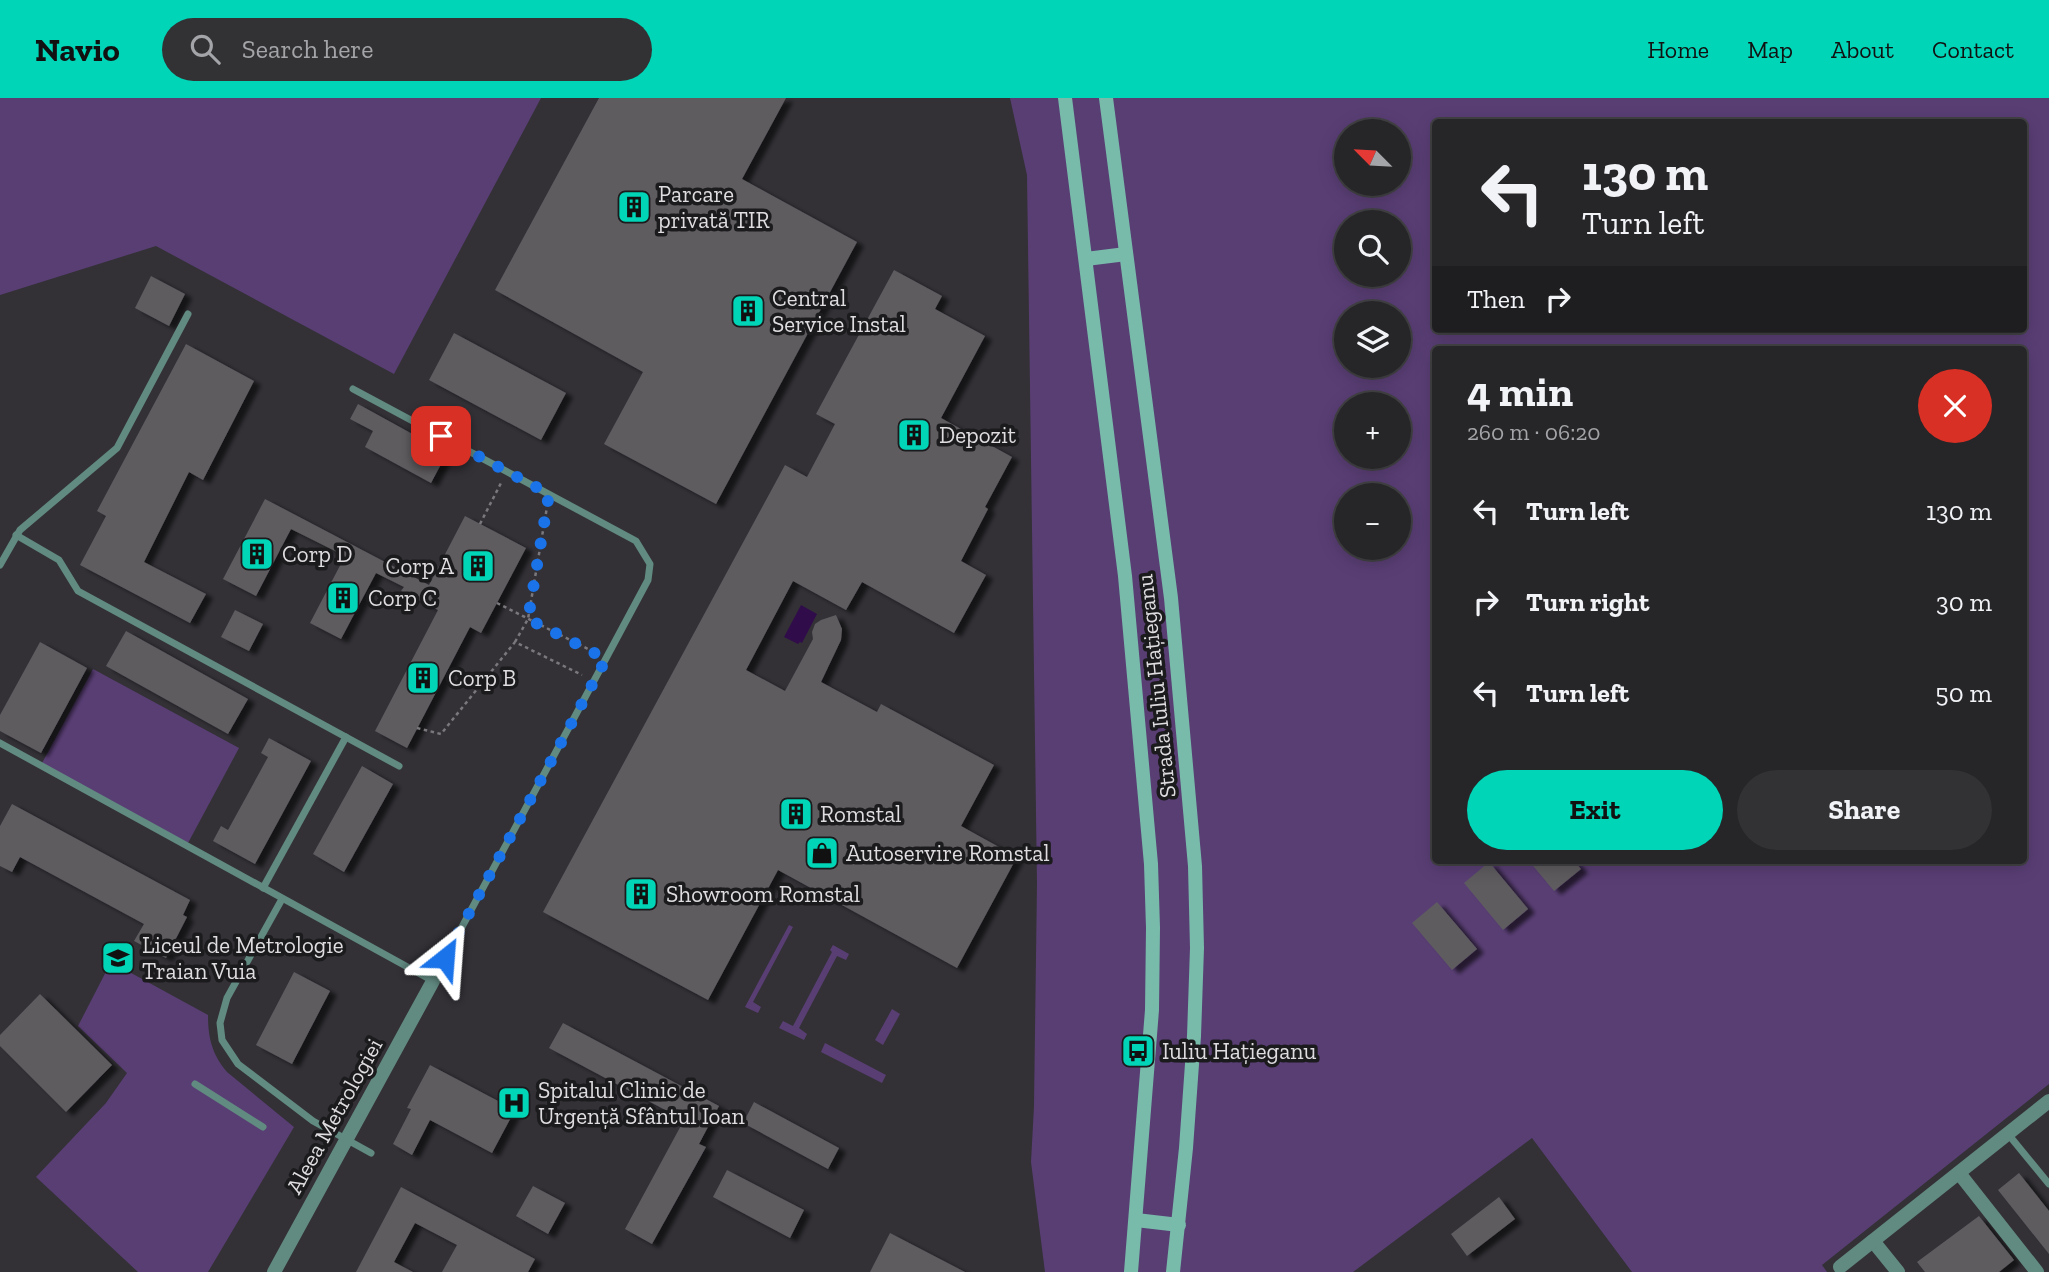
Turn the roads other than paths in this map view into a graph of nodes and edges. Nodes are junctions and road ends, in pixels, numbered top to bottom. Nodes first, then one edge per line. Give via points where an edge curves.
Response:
1 (1065, 98) edge
2 (1106, 98) edge
3 (1126, 254) junction
4 (1086, 259) junction
5 (188, 314) dead end
6 (353, 389) dead end
7 (16, 535) junction
8 (0, 565) edge
9 (346, 737) junction
10 (0, 743) edge
11 (399, 765) dead end
12 (263, 888) junction
13 (282, 899) junction
14 (433, 981) junction
15 (195, 1084) dead end
16 (2049, 1101) edge
17 (263, 1127) dead end
18 (2008, 1134) junction
19 (347, 1140) junction
20 (371, 1153) dead end
21 (1959, 1173) junction
22 (2049, 1184) edge
23 (1136, 1220) junction
24 (1179, 1225) junction
25 (1873, 1241) junction
26 (1840, 1267) dead end
27 (275, 1272) edge
28 (1131, 1272) edge
29 (1173, 1272) edge
30 (1898, 1272) edge
31 (2036, 1272) edge

1 - 4 main road, Strada Iuliu Hațieganu
2 - 3 main road, Strada Iuliu Hațieganu
3 - 4 main road
3 - 24 main road, Strada Iuliu Hațieganu via 1170,585 1195,866 1196,979
4 - 23 main road, Strada Iuliu Hațieganu via 1132,644 1151,864 1152,1010
5 - 7 lane via 117,448
6 - 14 lane via 636,541 650,564 648,580
7 - 8 lane
7 - 9 lane via 59,560 78,591
9 - 11 lane
9 - 12 lane
10 - 12 lane
12 - 13 lane
13 - 14 lane
13 - 19 lane via 227,998 220,1023 222,1040 238,1064 313,1121
14 - 19 street, Aleea Metrologiei
15 - 17 lane
16 - 18 street
18 - 21 street
18 - 22 lane
19 - 20 lane
19 - 27 street, Aleea Metrologiei
21 - 25 street
21 - 31 street
23 - 24 main road
23 - 28 main road, Strada Iuliu Hațieganu
24 - 29 main road, Strada Iuliu Hațieganu
25 - 26 street
25 - 30 street

